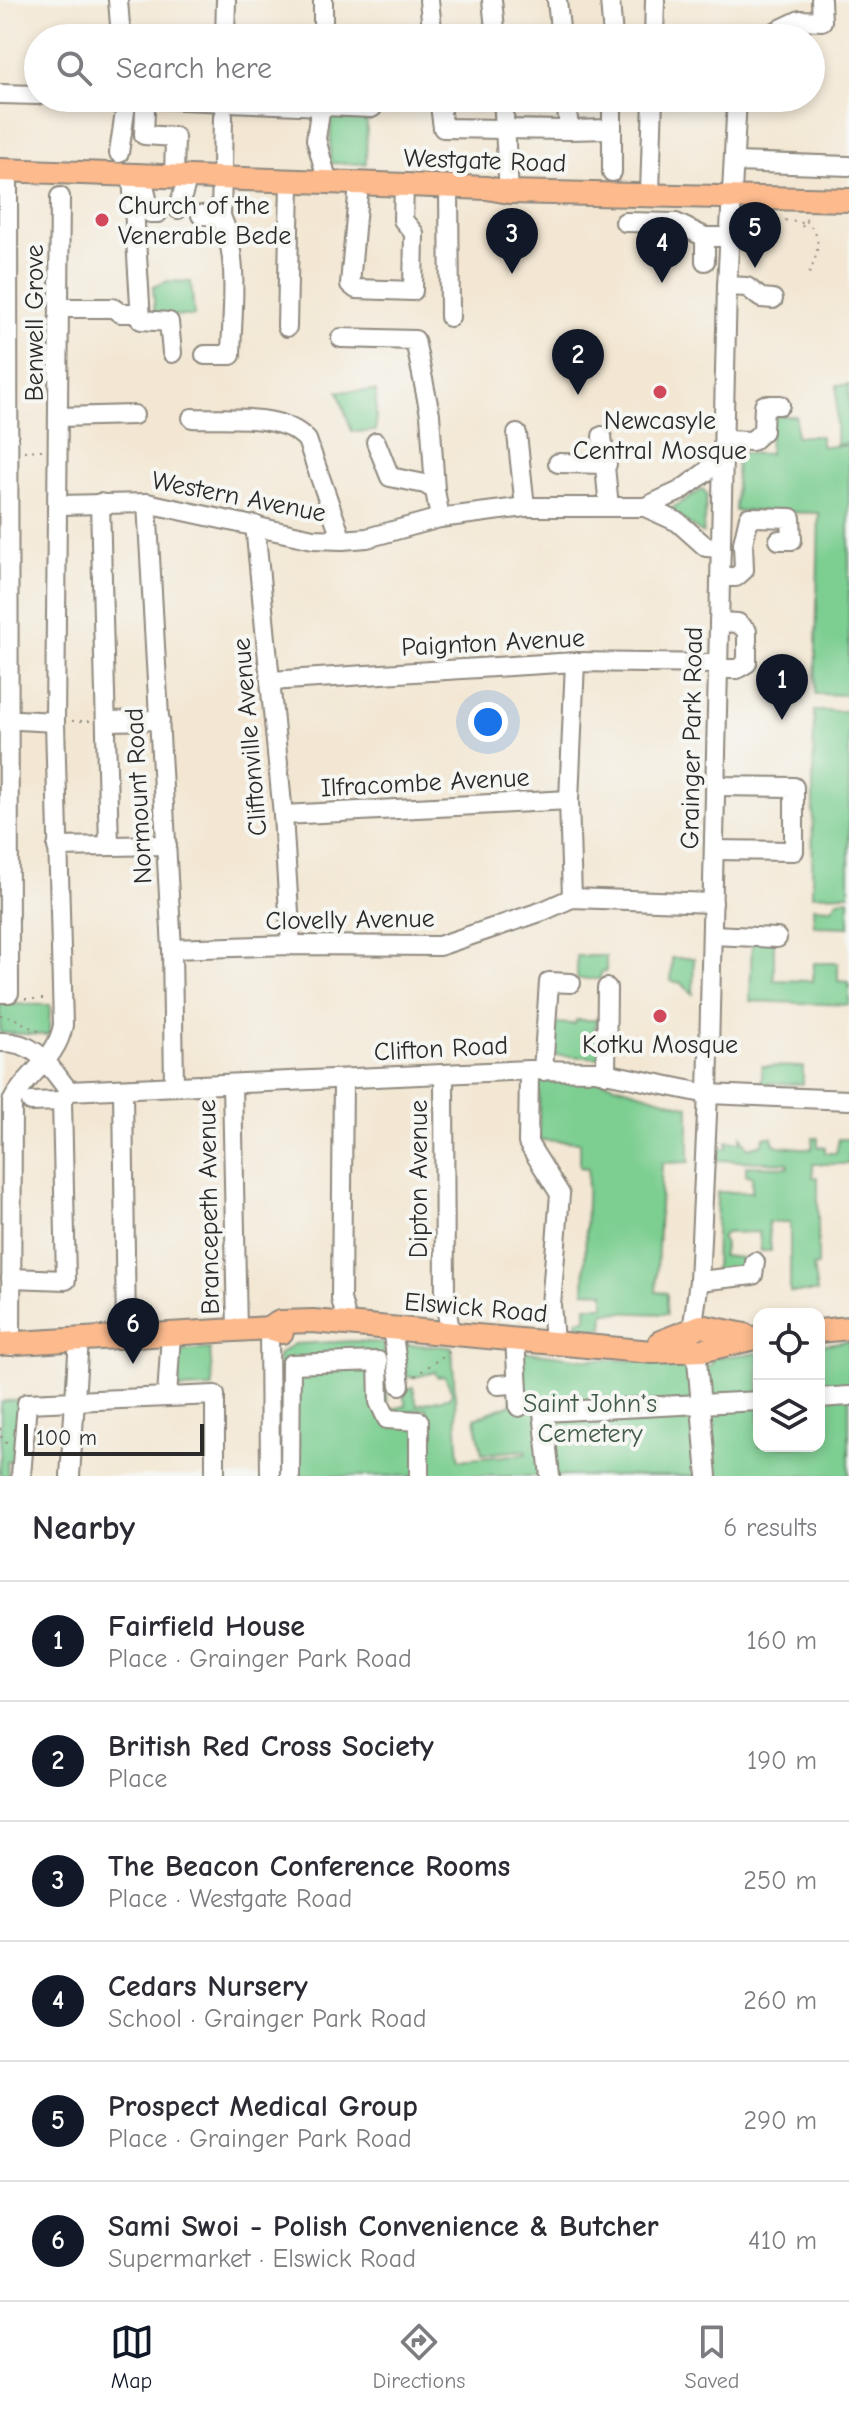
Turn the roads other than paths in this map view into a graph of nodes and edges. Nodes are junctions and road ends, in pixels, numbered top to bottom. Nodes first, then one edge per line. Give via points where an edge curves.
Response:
1 (118, 0) edge
2 (226, 0) edge
3 (323, 0) edge
4 (429, 0) edge
5 (492, 0) edge
6 (557, 0) edge
7 (610, 0) edge
8 (655, 0) edge
9 (821, 0) edge
10 (120, 24) edge
11 (225, 24) edge
12 (323, 24) edge
13 (432, 24) edge
14 (495, 24) edge
15 (560, 24) edge
16 (612, 24) edge
17 (654, 24) edge
18 (792, 24) edge
19 (0, 94) edge
20 (24, 95) edge
21 (127, 112) edge
22 (140, 112) edge
23 (223, 112) edge
24 (320, 112) edge
25 (441, 112) edge
26 (504, 112) edge
27 (567, 112) edge
28 (612, 112) edge
29 (653, 112) edge
30 (737, 112) edge
31 (612, 129) junction
32 (506, 130) junction
33 (569, 130) junction
34 (735, 162) junction
35 (849, 166) edge
36 (128, 170) junction
37 (4, 171) edge
38 (612, 172) dead end
39 (181, 177) junction
40 (222, 178) junction
41 (290, 181) junction
42 (328, 183) junction
43 (359, 184) junction
44 (404, 185) junction
45 (449, 187) junction
46 (509, 192) junction
47 (650, 193) junction
48 (733, 196) junction
49 (60, 197) dead end
50 (849, 200) edge
51 (178, 209) dead end
52 (158, 213) dead end
53 (201, 215) dead end
54 (221, 216) junction
55 (625, 222) dead end
56 (735, 235) junction
57 (705, 237) junction
58 (705, 261) dead end
59 (727, 286) junction
60 (773, 299) dead end
61 (125, 307) dead end
62 (61, 308) junction
63 (450, 317) dead end
64 (287, 327) dead end
65 (341, 338) dead end
66 (172, 353) dead end
67 (205, 355) dead end
68 (4, 361) edge
69 (780, 405) dead end
70 (134, 415) dead end
71 (59, 417) junction
72 (192, 418) dead end
73 (517, 434) dead end
74 (602, 436) dead end
75 (376, 442) dead end
76 (724, 446) junction
77 (558, 463) dead end
78 (607, 464) junction
79 (435, 490) junction
80 (100, 503) junction
81 (147, 503) junction
82 (59, 505) junction
83 (525, 507) junction
84 (609, 507) junction
85 (645, 507) junction
86 (440, 518) junction
87 (255, 525) junction
88 (342, 540) junction
89 (779, 540) dead end
90 (721, 548) junction
91 (721, 577) junction
92 (719, 622) junction
93 (575, 662) junction
94 (718, 667) junction
95 (270, 681) junction
96 (3, 719) edge
97 (160, 720) junction
98 (108, 721) junction
99 (55, 722) junction
100 (715, 786) junction
101 (569, 800) junction
102 (283, 815) junction
103 (167, 845) junction
104 (109, 846) junction
105 (57, 847) junction
106 (714, 850) junction
107 (572, 898) junction
108 (713, 903) junction
109 (712, 935) junction
110 (777, 938) dead end
111 (291, 945) junction
112 (172, 949) junction
113 (571, 983) dead end
114 (607, 988) dead end
115 (4, 993) edge
116 (0, 1042) edge
117 (48, 1062) junction
118 (536, 1070) junction
119 (444, 1074) junction
120 (606, 1074) junction
121 (343, 1079) junction
122 (232, 1084) junction
123 (174, 1086) junction
124 (123, 1089) junction
125 (708, 1094) junction
126 (66, 1096) junction
127 (849, 1100) edge
128 (31, 1102) dead end
129 (5, 1181) edge
130 (755, 1262) dead end
131 (699, 1281) junction
132 (8, 1289) edge
133 (343, 1322) junction
134 (237, 1325) junction
135 (269, 1328) junction
136 (392, 1328) junction
137 (849, 1328) edge
138 (825, 1330) edge
139 (126, 1331) junction
140 (451, 1332) junction
141 (171, 1334) junction
142 (555, 1334) junction
143 (753, 1337) edge
144 (79, 1339) junction
145 (515, 1339) junction
146 (703, 1339) junction
147 (4, 1347) edge
148 (400, 1382) road end
149 (849, 1396) edge
150 (167, 1397) junction
151 (825, 1398) edge
152 (753, 1401) edge
153 (74, 1402) junction
154 (702, 1404) junction
155 (519, 1407) dead end
156 (21, 1476) edge
157 (70, 1476) edge
158 (215, 1476) edge
159 (270, 1476) edge
160 (290, 1476) edge
161 (419, 1476) edge
162 (550, 1476) edge
163 (707, 1476) edge

1 - 10 street
2 - 11 street
3 - 12 street
4 - 13 street
5 - 14 street
6 - 15 street
7 - 16 street
8 - 17 street
9 - 18 street via 822,21
19 - 20 street
21 - 36 street
22 - 39 street via 144,135 175,137
23 - 40 street
24 - 42 street via 316,139
25 - 32 street via 443,128
26 - 32 street
27 - 33 street
28 - 31 street
29 - 47 street
30 - 34 street, Grainger Park Road
31 - 33 street
31 - 38 street
32 - 33 street
32 - 46 street
34 - 35 street
34 - 48 street, Grainger Park Road
36 - 37 main road, Westgate Road
36 - 39 main road, Westgate Road
36 - 52 street via 150,213
36 - 66 street via 141,320 169,322
37 - 68 street
39 - 40 main road, Westgate Road
39 - 51 street
40 - 41 main road, Westgate Road
40 - 54 street
41 - 42 main road, Westgate Road
41 - 64 street
42 - 43 main road, Westgate Road
43 - 44 main road, Westgate Road
43 - 44 street via 350,284 356,289 413,291 414,233 403,220
44 - 45 main road, Westgate Road
45 - 46 main road, Westgate Road
45 - 63 street
46 - 47 main road, Westgate Road
47 - 48 main road, Westgate Road
48 - 50 main road, Westgate Road
48 - 56 street, Grainger Park Road
49 - 62 street, Benwell Grove
53 - 54 street
54 - 67 street via 231,237 233,262 231,355
55 - 57 street via 676,223
56 - 57 street
56 - 59 street, Grainger Park Road
57 - 58 street
59 - 60 street via 747,287 761,298
59 - 76 street, Grainger Park Road
61 - 62 street
62 - 71 street, Benwell Grove
65 - 79 street via 415,340 430,414
68 - 96 street
69 - 76 street via 764,405 763,431 752,441
70 - 71 street
71 - 82 street, Benwell Grove
72 - 88 street via 301,426
73 - 83 street
74 - 78 street
75 - 79 street via 390,477
76 - 85 street, Western Avenue via 706,472
76 - 90 street, Grainger Park Road
77 - 78 street
78 - 84 street
79 - 86 street
80 - 81 street, Western Avenue
80 - 82 street, Western Avenue
80 - 98 street
81 - 87 street, Western Avenue
81 - 97 street, Normount Road
82 - 99 street, Benwell Grove
83 - 84 street, Western Avenue
83 - 86 street, Western Avenue
84 - 85 street, Western Avenue
85 - 90 street, Western Avenue via 678,522 706,547
86 - 88 street, Western Avenue via 379,536
87 - 88 street, Western Avenue
87 - 95 street, Cliftonville Avenue
89 - 91 street via 792,540 791,518 749,517 744,570 736,577
90 - 91 street, Grainger Park Road
91 - 92 street, Grainger Park Road
92 - 94 street, Grainger Park Road
92 - 94 street via 738,623 747,631 747,663 737,669
93 - 94 street, Paignton Avenue
93 - 95 street, Paignton Avenue
93 - 101 street
94 - 100 street, Grainger Park Road
95 - 102 street, Cliftonville Avenue
96 - 99 street
96 - 115 street
97 - 98 street
97 - 103 street, Normount Road
98 - 104 street
99 - 105 street, Benwell Grove
100 - 106 street, Grainger Park Road
100 - 106 street via 794,787 794,851
101 - 102 street, Ilfracombe Avenue
101 - 107 street
102 - 111 street, Cliftonville Avenue
103 - 104 street
103 - 112 street, Normount Road
104 - 105 street
105 - 117 street, Benwell Grove via 61,1034
106 - 108 street, Grainger Park Road
107 - 108 street, Clovelly Avenue
107 - 111 street, Clovelly Avenue via 439,946
108 - 109 street, Grainger Park Road
109 - 110 street
109 - 125 street, Grainger Park Road
111 - 112 street, Clovelly Avenue
112 - 123 street, Normount Road
113 - 118 street via 549,982
114 - 120 street
116 - 117 street via 27,1045
117 - 126 street
117 - 129 street via 21,1085 12,1102
118 - 119 street, Clifton Road
118 - 120 street, Clifton Road
118 - 142 street via 528,1143 560,1194 551,1305
119 - 121 street, Clifton Road
119 - 140 street, Dipton Avenue via 445,1300
120 - 125 street, Clifton Road
121 - 122 street, Clifton Road
121 - 133 street
122 - 123 street, Clifton Road
122 - 134 street, Brancepeth Avenue
123 - 124 street, Clifton Road
124 - 126 street, Clifton Road
124 - 139 street
125 - 127 street, Clifton Road
125 - 131 street, Grainger Park Road
126 - 128 street, Clifton Road
126 - 132 street via 66,1280
129 - 132 street
130 - 131 street via 753,1275
131 - 146 street, Grainger Park Road
132 - 147 street
133 - 135 main road, Elswick Road via 305,1331
133 - 136 main road, Elswick Road
134 - 135 main road, Elswick Road
134 - 141 main road, Elswick Road
135 - 159 street
136 - 140 main road, Elswick Road
136 - 148 street
137 - 138 main road
139 - 141 main road, Elswick Road
139 - 144 main road, Elswick Road
140 - 145 main road, Elswick Road
141 - 150 street
142 - 145 main road, Elswick Road
142 - 146 main road, Elswick Road via 652,1352
143 - 146 main road, Elswick Road
144 - 147 main road, Elswick Road
144 - 153 street
145 - 155 street via 508,1383
146 - 154 street, Grainger Park Road
149 - 151 street
150 - 153 street
150 - 158 street via 215,1395
152 - 154 street
153 - 156 street via 27,1403
153 - 157 street
154 - 162 street via 543,1412
154 - 163 street, Grainger Park Road
160 - 161 street via 291,1364 378,1361 379,1402 387,1419 419,1421

